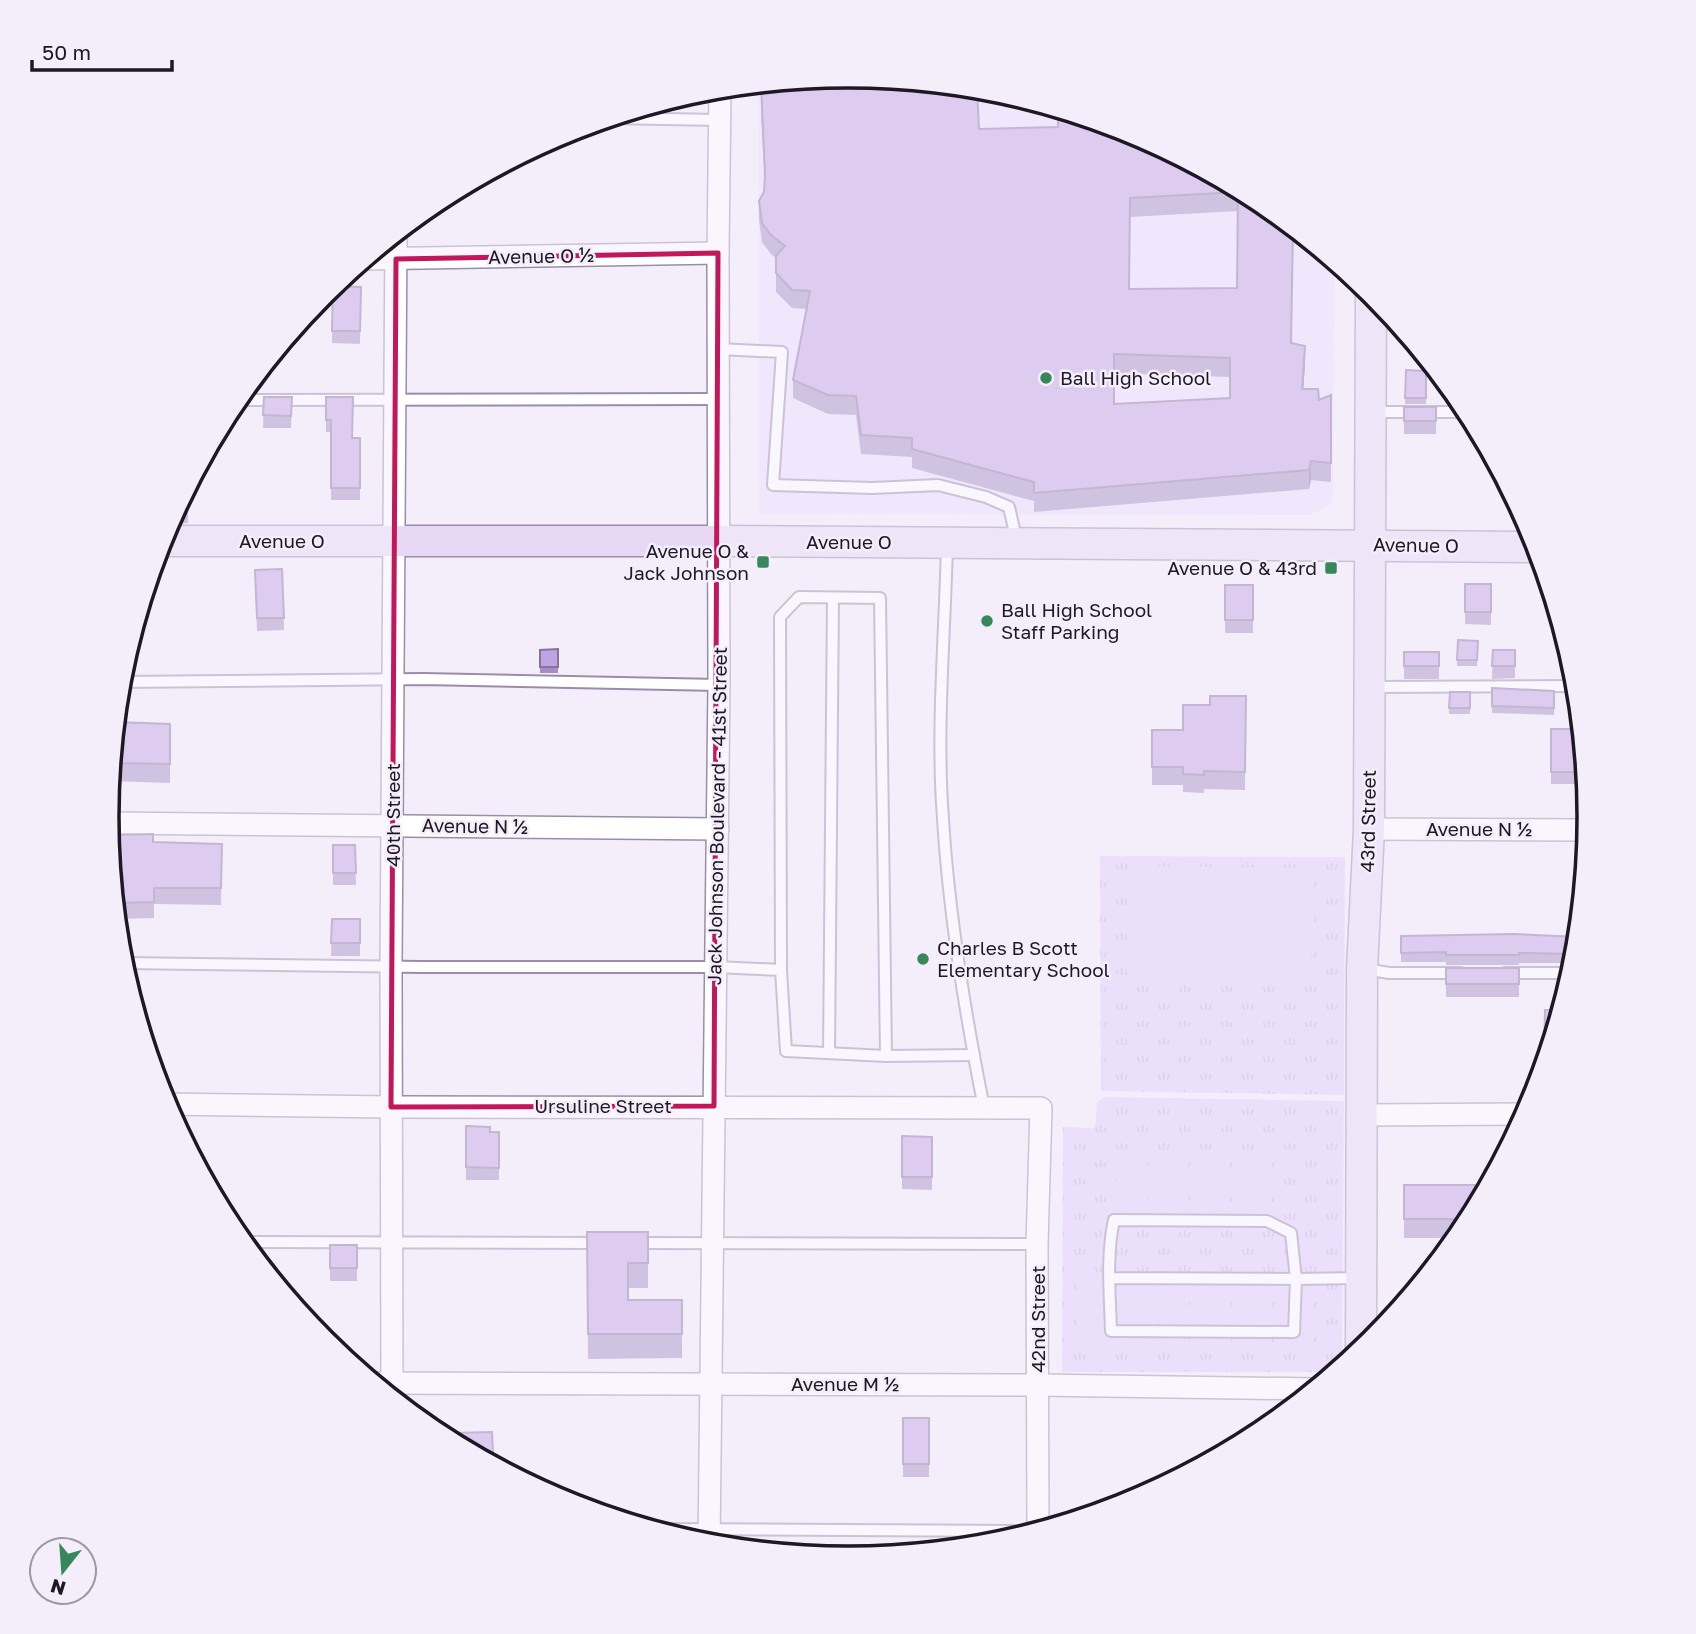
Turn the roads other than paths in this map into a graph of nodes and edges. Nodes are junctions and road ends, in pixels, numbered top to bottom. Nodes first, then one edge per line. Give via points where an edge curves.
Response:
1 (720, 100) edge
2 (638, 119) edge
3 (719, 120) junction
4 (396, 245) edge
5 (718, 253) junction
6 (379, 259) edge
7 (396, 259) junction
8 (1371, 309) edge
9 (718, 349) junction
10 (395, 399) junction
11 (718, 399) junction
12 (250, 400) edge
13 (1371, 412) junction
14 (1455, 412) edge
15 (394, 540) junction
16 (173, 541) edge
17 (719, 541) junction
18 (947, 542) junction
19 (1017, 543) junction
20 (1371, 545) junction
21 (1525, 547) edge
22 (833, 598) junction
23 (394, 680) junction
24 (132, 682) edge
25 (719, 685) junction
26 (1565, 686) edge
27 (1369, 687) junction
28 (118, 823) edge
29 (393, 824) junction
30 (718, 829) junction
31 (1369, 829) junction
32 (1577, 830) edge
33 (134, 963) edge
34 (391, 966) junction
35 (716, 967) junction
36 (1362, 969) junction
37 (781, 970) junction
38 (1474, 973) edge
39 (1488, 973) edge
40 (1560, 973) edge
41 (829, 1053) junction
42 (974, 1055) junction
43 (886, 1056) junction
44 (178, 1104) edge
45 (714, 1106) junction
46 (391, 1107) junction
47 (984, 1108) junction
48 (1041, 1108) joint
49 (1514, 1114) edge
50 (1363, 1115) junction
51 (255, 1242) edge
52 (392, 1243) junction
53 (713, 1243) junction
54 (1037, 1244) junction
55 (1110, 1278) junction
56 (1361, 1278) junction
57 (1296, 1279) junction
58 (1361, 1336) edge
59 (386, 1381) edge
60 (711, 1384) junction
61 (1039, 1385) junction
62 (394, 1388) edge
63 (1301, 1389) edge
64 (1037, 1522) edge
65 (991, 1532) edge
66 (709, 1533) edge
67 (733, 1537) edge

1 - 3 street, Jack Johnson Boulevard - 41st Street
2 - 3 lane
3 - 5 street, Jack Johnson Boulevard - 41st Street
4 - 7 street, 40th Street
5 - 7 street, Avenue O ½
5 - 9 street, Jack Johnson Boulevard - 41st Street
6 - 7 street, Avenue O ½
7 - 10 street, 40th Street
8 - 13 main road, 43rd Street
9 - 11 street, Jack Johnson Boulevard - 41st Street
9 - 19 lane via 782,352 773,485 938,485 1009,507
10 - 11 lane
10 - 12 lane
10 - 15 street, 40th Street
11 - 17 street, Jack Johnson Boulevard - 41st Street
13 - 14 lane
13 - 20 main road, 43rd Street
15 - 16 main road, Avenue O
15 - 17 main road, Avenue O
15 - 23 street, 40th Street
17 - 18 main road, Avenue O
17 - 25 street, Jack Johnson Boulevard - 41st Street
18 - 19 main road, Avenue O
18 - 42 lane via 943,819 961,990
19 - 20 main road, Avenue O
20 - 21 main road, Avenue O
20 - 27 main road, 43rd Street
22 - 37 lane via 799,597 780,617
22 - 41 lane
22 - 43 lane via 880,598
23 - 24 lane
23 - 25 lane
23 - 29 street, 40th Street
25 - 30 street, Jack Johnson Boulevard - 41st Street
26 - 27 lane
27 - 31 main road, 43rd Street
28 - 29 street, Avenue N ½
29 - 30 street, Avenue N ½
29 - 34 street, 40th Street
30 - 35 street, Jack Johnson Boulevard - 41st Street
31 - 32 street, Avenue N ½
31 - 36 main road, 43rd Street
33 - 34 lane
34 - 35 lane
34 - 46 street, 40th Street
35 - 37 lane
35 - 45 street, Jack Johnson Boulevard - 41st Street
36 - 38 lane
36 - 50 main road, 43rd Street
37 - 41 lane via 786,1051
39 - 40 lane
41 - 43 lane
42 - 43 lane
42 - 47 lane
44 - 46 street, Ursuline Street
45 - 46 street, Ursuline Street
45 - 47 street, Ursuline Street
45 - 53 street, Jack Johnson Boulevard - 41st Street
46 - 52 street, 40th Street
47 - 48 street, Ursuline Street
48 - 54 street, 42nd Street
49 - 50 street
50 - 56 main road, 43rd Street
51 - 52 lane
52 - 53 lane
52 - 59 street, 40th Street
53 - 54 lane
53 - 60 street, Jack Johnson Boulevard - 41st Street
54 - 61 street, 42nd Street
55 - 57 lane
55 - 57 lane via 1114,1220 1128,1220 1267,1221 1291,1233
55 - 57 lane via 1111,1331 1268,1332 1294,1332
56 - 57 lane
56 - 58 main road, 43rd Street
60 - 61 street, Avenue M ½
60 - 62 street, Avenue M ½
60 - 66 street, Jack Johnson Boulevard - 41st Street
61 - 63 street, Avenue M ½
61 - 64 street, 42nd Street
65 - 67 lane

